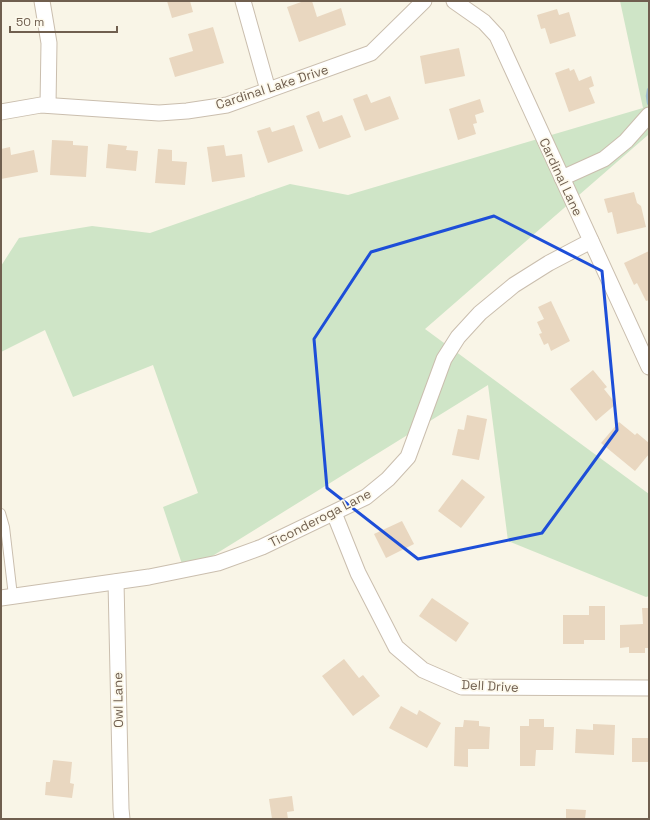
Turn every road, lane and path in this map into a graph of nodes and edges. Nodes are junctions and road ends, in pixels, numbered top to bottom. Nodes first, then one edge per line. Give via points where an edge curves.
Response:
1 (42, 1) edge
2 (243, 1) edge
3 (424, 1) edge
4 (454, 1) edge
5 (268, 90) junction
6 (48, 106) junction
7 (1, 112) edge
8 (649, 116) edge
9 (562, 178) junction
10 (591, 241) junction
11 (649, 367) edge
12 (1, 513) edge
13 (334, 513) junction
14 (5, 552) edge
15 (116, 582) junction
16 (7, 597) edge
17 (649, 688) edge
18 (122, 819) edge

1 - 6 street via 49,43
2 - 5 street
3 - 5 street, Cardinal Lake Drive via 371,53
4 - 9 street, Cardinal Lane via 484,22 497,36
5 - 6 street, Cardinal Lake Drive via 227,105 180,112
6 - 7 street, Cardinal Lake Drive
8 - 9 street via 626,141 604,159
9 - 10 street, Cardinal Lane
10 - 11 street, Cardinal Lane
10 - 13 street, Ticonderoga Lane via 514,285 480,313 458,337 444,359 408,457 388,479 366,497
12 - 14 lane via 5,527
13 - 15 street, Ticonderoga Lane via 262,547 218,563
13 - 17 street, Dell Drive via 358,573 396,647 423,670 462,688
14 - 16 lane
15 - 16 street, Ticonderoga Lane
15 - 18 street, Owl Lane

